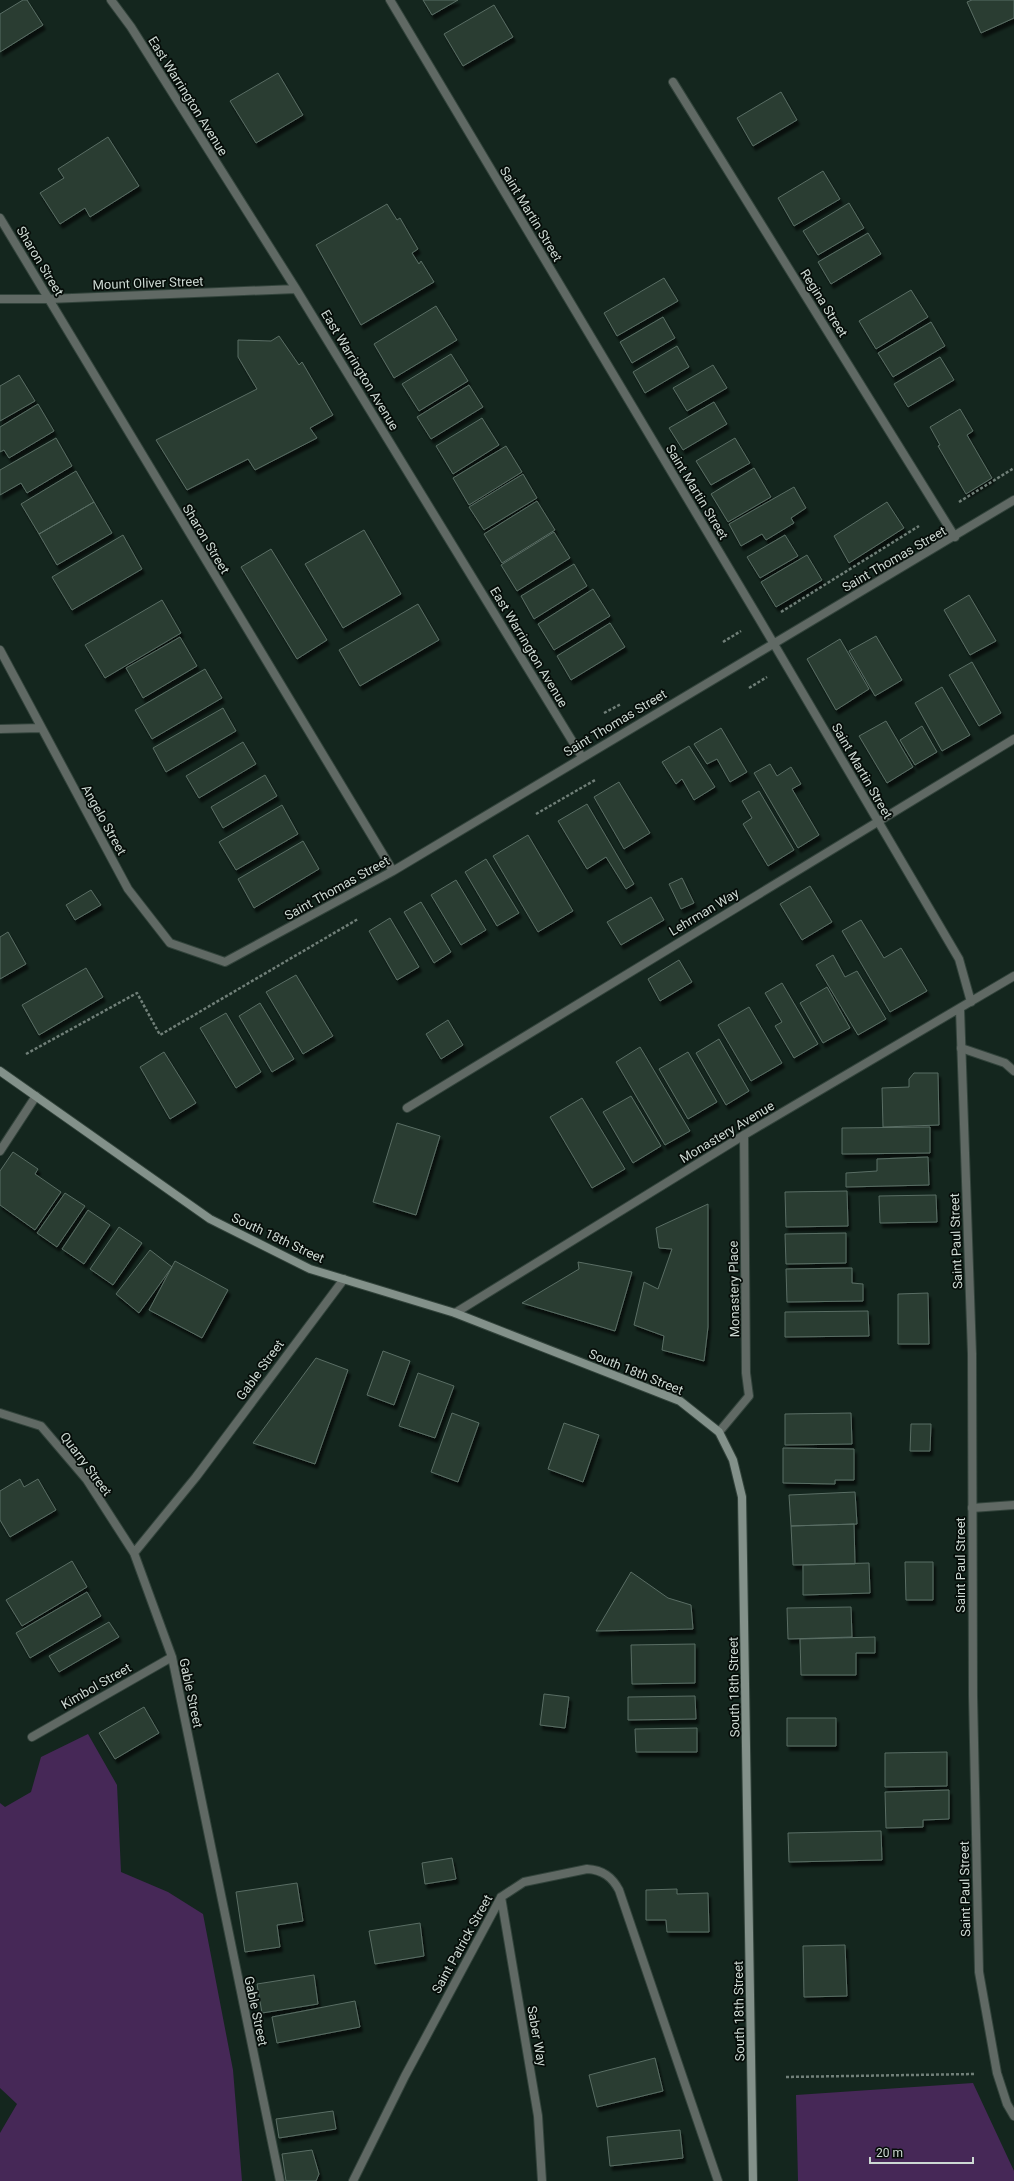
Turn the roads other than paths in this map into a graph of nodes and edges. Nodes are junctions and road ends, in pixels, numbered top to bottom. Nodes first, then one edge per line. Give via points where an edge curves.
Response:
1 (111, 0) edge
2 (390, 0) edge
3 (673, 82) dead end
4 (0, 218) edge
5 (296, 289) junction
6 (0, 299) edge
7 (48, 299) junction
8 (1014, 500) edge
9 (955, 537) junction
10 (773, 643) junction
11 (0, 650) edge
12 (40, 728) junction
13 (0, 729) edge
14 (1014, 739) edge
15 (582, 757) junction
16 (878, 821) junction
17 (392, 871) junction
18 (225, 962) joint
19 (1014, 976) edge
20 (971, 1002) junction
21 (960, 1009) junction
22 (961, 1048) junction
23 (0, 1071) edge
24 (1014, 1071) edge
25 (36, 1096) junction
26 (407, 1108) dead end
27 (744, 1135) junction
28 (0, 1151) edge
29 (344, 1278) junction
30 (456, 1313) junction
31 (0, 1413) edge
32 (719, 1432) junction
33 (1014, 1505) edge
34 (972, 1508) junction
35 (134, 1554) junction
36 (172, 1657) junction
37 (32, 1737) dead end
38 (501, 1897) junction
39 (1014, 2116) edge
40 (280, 2181) edge
41 (354, 2181) edge
42 (542, 2181) edge
43 (718, 2181) edge
44 (753, 2181) edge

1 - 5 street, East Warrington Avenue
2 - 10 street, Saint Martin Street
3 - 9 street, Regina Street
4 - 7 street, Sharon Street
5 - 7 street, Mount Oliver Street
5 - 15 street, East Warrington Avenue
6 - 7 street, Mount Oliver Street
7 - 17 street, Sharon Street
8 - 9 street, Saint Thomas Street
9 - 10 street, Saint Thomas Street
10 - 15 street, Saint Thomas Street
10 - 16 street, Saint Martin Street
11 - 12 street, Angelo Street
12 - 13 street
12 - 18 street, Angelo Street via 132,895 170,943
14 - 16 street, Lehrman Way
15 - 17 street, Saint Thomas Street
16 - 20 street, Saint Martin Street via 959,959
16 - 26 street, Lehrman Way
17 - 18 street, Saint Thomas Street
19 - 20 street, Monastery Avenue
20 - 21 street, Monastery Avenue
21 - 22 street, Saint Paul Street
21 - 27 street, Monastery Avenue
22 - 24 street via 1005,1063
22 - 34 street, Saint Paul Street via 972,1354
23 - 25 main road, South 18th Street
25 - 28 street
25 - 29 main road, South 18th Street via 210,1219 310,1269
27 - 30 street, Monastery Avenue
27 - 32 street, Monastery Place via 748,1396
29 - 30 main road, South 18th Street
29 - 35 street, Gable Street via 196,1478
30 - 32 main road, South 18th Street via 680,1401
31 - 35 street, Quarry Street via 41,1426 87,1480
32 - 44 main road, South 18th Street via 733,1460 742,1497
33 - 34 street
34 - 39 street, Saint Paul Street via 979,1972 996,2073
35 - 36 street, Gable Street
36 - 37 street, Kimbol Street
36 - 40 street, Gable Street
38 - 41 street, Saint Patrick Street via 405,2076
38 - 42 street, Saber Way via 538,2116
38 - 43 street, Saint Patrick Street via 524,1882 588,1869 598,1870 614,1881

